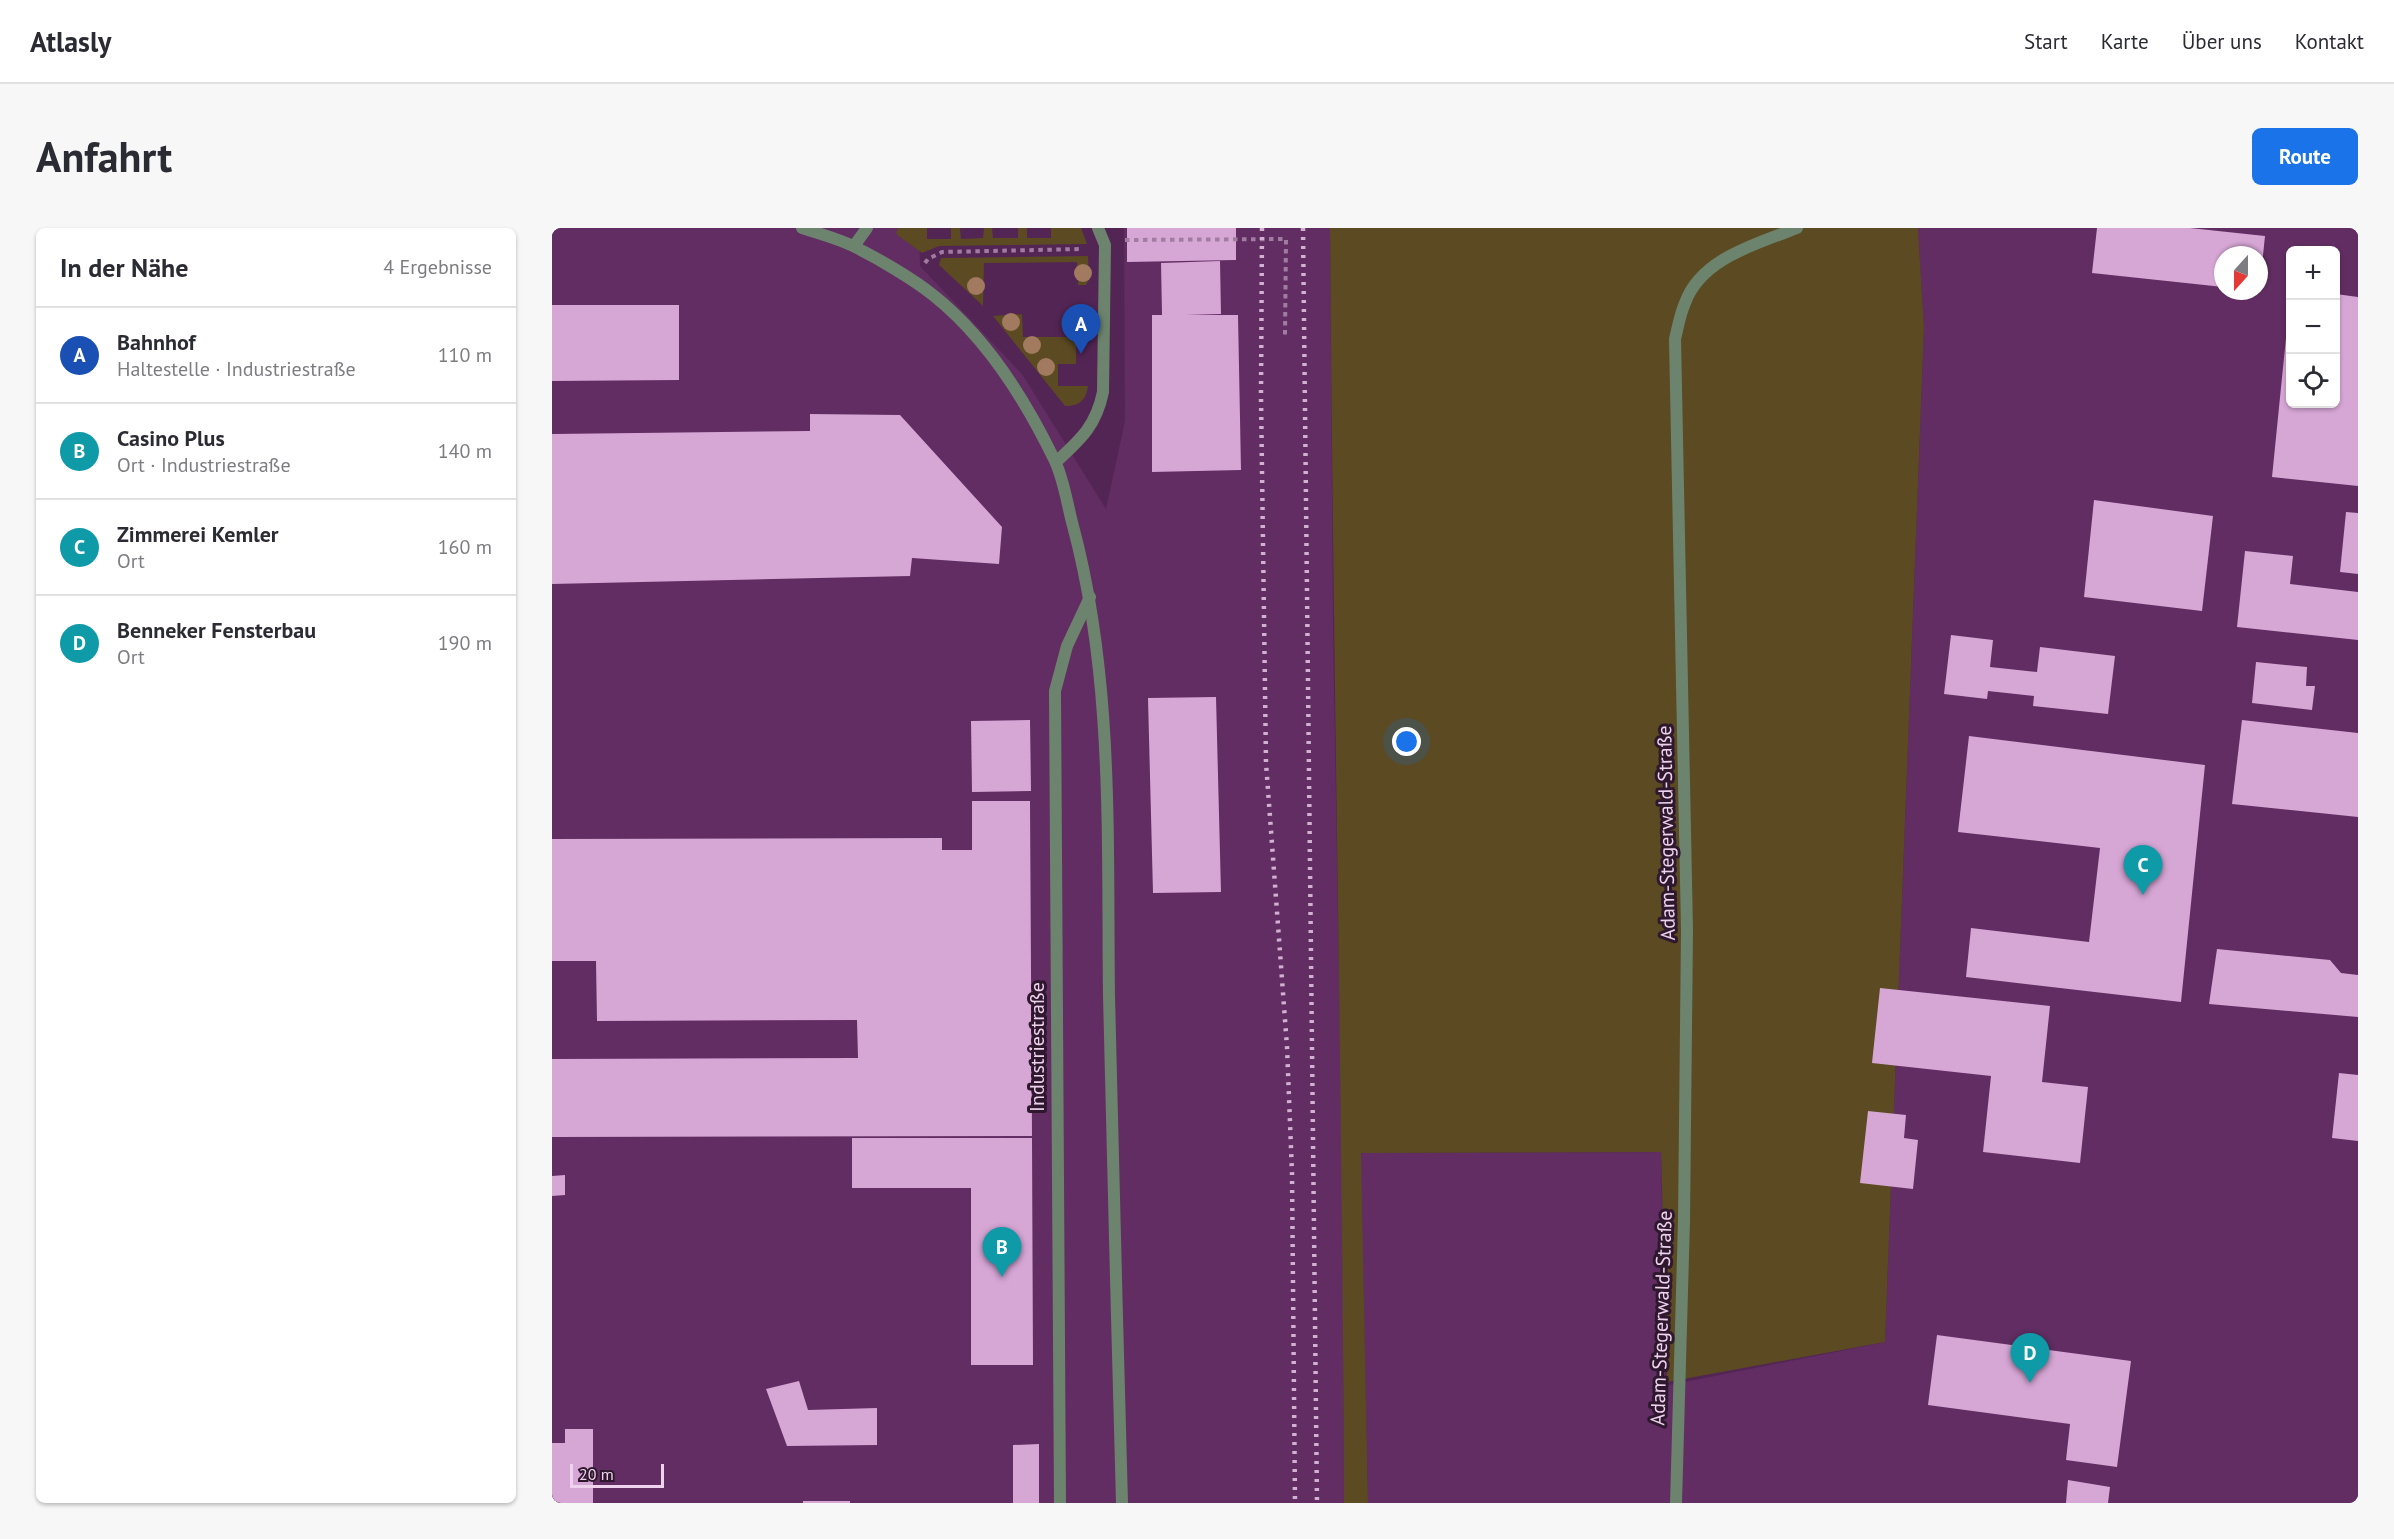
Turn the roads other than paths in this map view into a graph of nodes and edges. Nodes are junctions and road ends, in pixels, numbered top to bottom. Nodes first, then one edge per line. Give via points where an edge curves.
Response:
1 (802, 228) edge
2 (867, 228) edge
3 (1098, 228) edge
4 (1797, 228) edge
5 (854, 246) junction
6 (1056, 462) junction
7 (1090, 597) junction
8 (1060, 1503) edge
9 (1122, 1503) edge
10 (1676, 1503) edge

1 - 5 street
2 - 5 street
3 - 6 street via 1105,244 1103,392 1099,411 1085,435
4 - 10 street, Adam-Stegerwald-Straße via 1742,250 1706,270 1685,301 1675,339 1688,930
5 - 6 street via 933,295 977,338 1011,381
6 - 7 street
7 - 8 street, Industriestraße via 1068,646 1055,692
7 - 9 street via 1106,760

